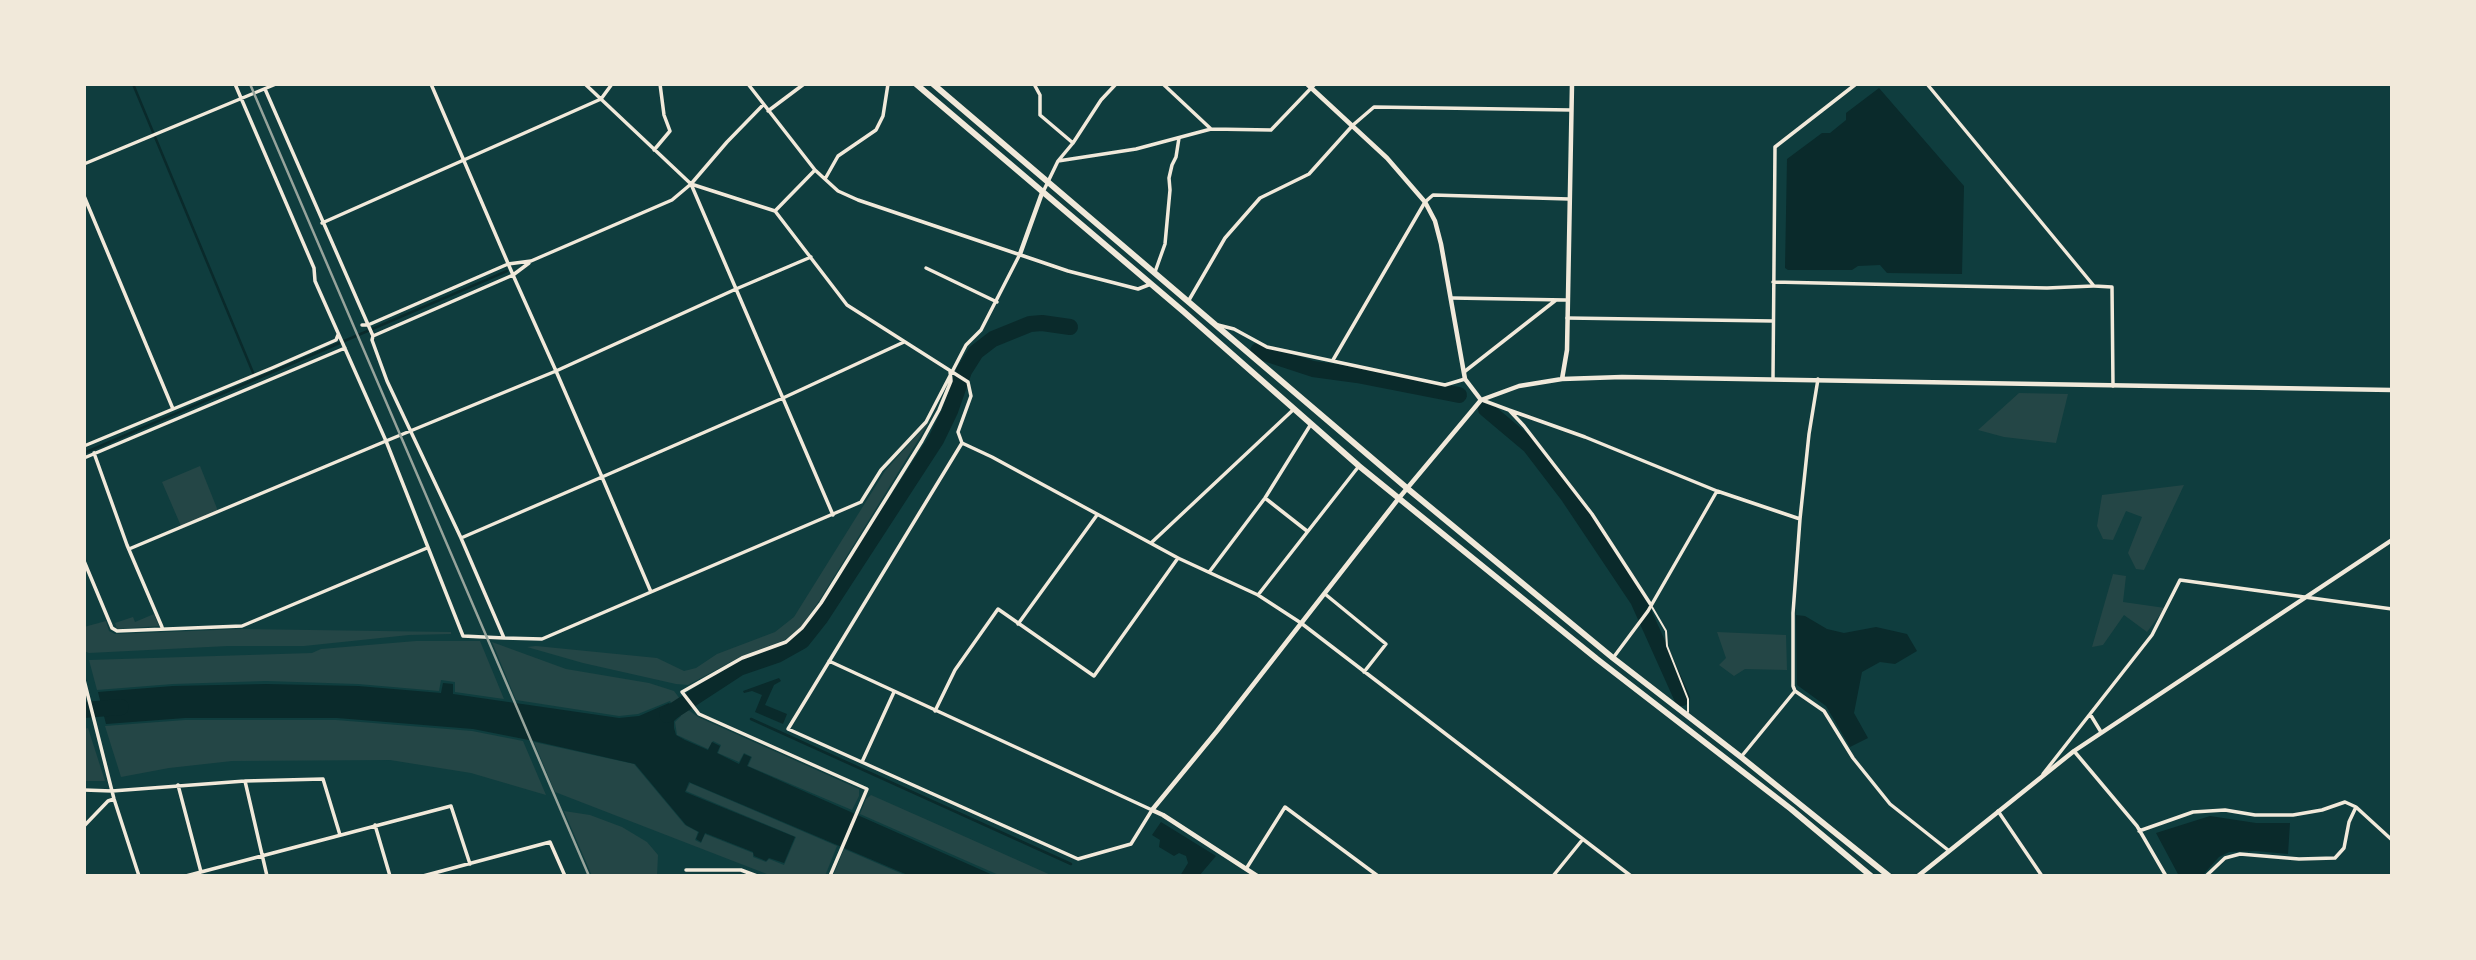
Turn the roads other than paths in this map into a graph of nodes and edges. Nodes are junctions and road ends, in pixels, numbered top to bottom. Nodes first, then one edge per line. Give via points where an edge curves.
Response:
1 (235, 84) edge
2 (276, 84) edge
3 (431, 84) edge
4 (584, 84) edge
5 (612, 84) edge
6 (660, 84) edge
7 (748, 84) edge
8 (804, 84) edge
9 (888, 84) edge
10 (916, 84) edge
11 (933, 84) edge
12 (1034, 84) edge
13 (1116, 84) edge
14 (1163, 84) edge
15 (1572, 84) edge
16 (1856, 84) edge
17 (1927, 84) edge
18 (1311, 85) edge
19 (265, 89) junction
20 (241, 98) junction
21 (601, 99) junction
22 (763, 105) junction
23 (1571, 110) junction
24 (768, 111) junction
25 (1353, 125) junction
26 (1211, 130) junction
27 (1179, 138) junction
28 (1073, 143) junction
29 (654, 150) junction
30 (465, 161) junction
31 (1058, 161) junction
32 (84, 164) edge
33 (815, 170) junction
34 (825, 179) junction
35 (1048, 181) junction
36 (691, 184) junction
37 (1042, 193) junction
38 (84, 196) edge
39 (1569, 199) junction
40 (1425, 202) junction
41 (775, 211) junction
42 (322, 223) junction
43 (1020, 254) junction
44 (811, 257) junction
45 (531, 261) junction
46 (508, 264) junction
47 (926, 268) dead end
48 (1154, 274) junction
49 (513, 275) junction
50 (1773, 282) junction
51 (1151, 284) junction
52 (2095, 286) junction
53 (736, 289) junction
54 (1452, 298) junction
55 (1556, 300) junction
56 (1566, 300) junction
57 (997, 302) junction
58 (1188, 302) junction
59 (1567, 318) junction
60 (1773, 321) junction
61 (1212, 323) junction
62 (362, 325) dead end
63 (368, 325) junction
64 (338, 335) junction
65 (373, 336) junction
66 (904, 342) junction
67 (345, 348) junction
68 (1333, 360) junction
69 (556, 371) junction
70 (950, 371) junction
71 (1464, 372) junction
72 (1773, 377) junction
73 (1465, 379) junction
74 (1562, 379) junction
75 (1818, 379) junction
76 (2113, 386) junction
77 (2392, 390) edge
78 (783, 398) junction
79 (1481, 400) junction
80 (173, 409) junction
81 (1294, 409) junction
82 (1509, 411) junction
83 (1311, 424) junction
84 (409, 431) junction
85 (386, 441) junction
86 (961, 443) junction
87 (84, 446) edge
88 (94, 453) junction
89 (84, 458) edge
90 (1359, 466) junction
91 (602, 477) junction
92 (1408, 489) junction
93 (1717, 491) junction
94 (1265, 498) junction
95 (1399, 498) junction
96 (833, 515) junction
97 (1097, 515) junction
98 (1800, 519) junction
99 (1307, 531) junction
100 (461, 538) junction
101 (2392, 540) edge
102 (1151, 543) junction
103 (427, 548) junction
104 (129, 549) junction
105 (1178, 558) junction
106 (84, 561) edge
107 (1210, 571) junction
108 (651, 592) junction
109 (1325, 594) junction
110 (1258, 595) junction
111 (2304, 598) junction
112 (1651, 605) junction
113 (2392, 609) edge
114 (1301, 623) junction
115 (1018, 624) junction
116 (163, 628) junction
117 (504, 638) junction
118 (1613, 658) junction
119 (829, 661) junction
120 (1364, 673) junction
121 (84, 680) edge
122 (1796, 691) junction
123 (894, 692) junction
124 (935, 712) junction
125 (2090, 714) junction
126 (1688, 717) junction
127 (2101, 732) junction
128 (2074, 751) junction
129 (1741, 757) junction
130 (862, 762) junction
131 (2043, 774) junction
132 (244, 781) junction
133 (178, 785) junction
134 (84, 790) edge
135 (112, 791) junction
136 (114, 799) junction
137 (2356, 807) junction
138 (1152, 810) junction
139 (1998, 811) junction
140 (375, 825) junction
141 (84, 826) edge
142 (2139, 831) junction
143 (340, 835) junction
144 (1583, 839) junction
145 (2392, 840) edge
146 (1948, 850) junction
147 (262, 856) junction
148 (470, 864) junction
149 (1246, 869) junction
150 (686, 870) dead end
151 (201, 872) junction
152 (139, 876) edge
153 (186, 876) edge
154 (267, 876) edge
155 (390, 876) edge
156 (423, 876) edge
157 (565, 876) edge
158 (757, 876) edge
159 (830, 876) edge
160 (1257, 876) edge
161 (1378, 876) edge
162 (1553, 876) edge
163 (1631, 876) edge
164 (1871, 876) edge
165 (1889, 876) edge
166 (1918, 876) edge
167 (2042, 876) edge
168 (2166, 876) edge
169 (2206, 876) edge

1 - 20 street
2 - 19 street
3 - 30 street
4 - 21 street
5 - 21 street
6 - 29 street via 670,131
7 - 22 street
8 - 24 street
9 - 34 street via 876,130 838,156
10 - 37 highway
11 - 35 highway
12 - 28 street via 1040,95 1040,115
13 - 28 street
14 - 26 street
15 - 23 street
16 - 50 street via 1775,147
17 - 52 street
18 - 25 street
18 - 26 street via 1271,130
19 - 20 street
19 - 42 street
20 - 32 street
20 - 64 street
21 - 29 street
21 - 30 street
22 - 24 street
22 - 36 street
23 - 25 street via 1374,107
23 - 39 street
24 - 33 street
25 - 40 street
25 - 58 street via 1309,174 1260,198 1225,238
26 - 27 street
27 - 31 street
27 - 48 street via 1169,178 1165,244
28 - 31 street
29 - 36 street
30 - 42 street
30 - 46 street
31 - 35 street
33 - 34 street
33 - 41 street
34 - 43 street via 858,200
35 - 37 street
35 - 48 highway
36 - 41 street
36 - 45 street via 672,200
36 - 53 street
37 - 43 street
37 - 51 highway
38 - 80 street
39 - 40 street via 1433,195
39 - 56 street
40 - 54 street via 1435,221
40 - 68 street
41 - 44 street
42 - 63 street
43 - 51 street via 1138,289
43 - 57 street
44 - 53 street
44 - 66 street via 847,305
45 - 46 street
45 - 49 street
46 - 49 street
46 - 63 street
47 - 57 street
48 - 58 highway
49 - 65 street
49 - 69 street
50 - 52 street
50 - 60 street
51 - 81 highway
52 - 76 street via 2112,286
53 - 69 street
53 - 78 street
54 - 55 street
54 - 71 street
55 - 56 street
55 - 71 street
56 - 59 street
57 - 70 street
58 - 61 highway
59 - 60 street
59 - 74 street
60 - 72 street
61 - 68 street via 1267,347
61 - 92 highway
62 - 63 street
63 - 65 street
64 - 67 street
64 - 80 street via 336,340
65 - 84 street
66 - 70 street
66 - 78 street
67 - 85 street
67 - 88 street
68 - 73 street via 1445,385
69 - 84 street
69 - 91 street
70 - 86 street via 968,383 971,396 958,432
70 - 96 street via 926,422 881,470 861,502
70 - 159 street via 951,381 922,441 802,628 786,642 741,658 682,692 699,715 867,789
71 - 73 street
72 - 74 street
72 - 75 street
73 - 79 street
74 - 79 street via 1519,386
75 - 76 street
75 - 98 street
76 - 77 street
78 - 91 street
78 - 96 street
79 - 82 street
79 - 92 street
80 - 87 street
81 - 83 highway
81 - 102 street
82 - 93 street
82 - 112 street via 1592,514
83 - 90 highway
83 - 94 street
84 - 85 street
84 - 100 street
85 - 103 street
85 - 104 street
86 - 97 street
86 - 119 street
88 - 89 street
88 - 104 street
90 - 95 highway
90 - 99 street
91 - 100 street
91 - 108 street
92 - 95 street
92 - 118 highway
93 - 98 street
93 - 112 street
94 - 99 street
94 - 107 street
95 - 109 street
95 - 164 highway
96 - 108 street
97 - 102 street
97 - 115 street
98 - 122 street via 1793,613
99 - 110 street
100 - 117 street
101 - 111 street
102 - 105 street
103 - 116 street via 242,626
103 - 117 street via 463,636
104 - 116 street
105 - 107 street
105 - 115 street via 1094,676
106 - 116 street via 112,628
107 - 110 street
108 - 117 street via 542,639
109 - 114 street
109 - 120 street via 1386,644
110 - 114 street
111 - 113 street
111 - 125 street via 2180,580 2152,635
111 - 127 street
112 - 118 street
112 - 126 lane via 1666,631 1667,646 1688,699
114 - 120 street
114 - 138 street
115 - 124 street via 998,610 955,670
118 - 126 highway
119 - 123 street
119 - 130 street via 788,729
120 - 144 street
121 - 135 street
122 - 129 street
122 - 146 street via 1824,711 1853,758 1890,804
123 - 124 street
123 - 130 street
124 - 138 street
125 - 127 street
125 - 131 street
126 - 129 highway
127 - 128 street
128 - 131 street
128 - 142 street
129 - 165 highway
130 - 138 street via 1078,859 1131,844
131 - 139 street
132 - 133 street
132 - 143 street via 323,779
132 - 147 street
133 - 135 street
133 - 151 street
134 - 135 street
135 - 136 street
136 - 141 street
136 - 152 street
137 - 142 street via 2345,802 2293,815 2193,812
137 - 145 street
137 - 169 street via 2344,848 2335,858 2240,854 2225,858
138 - 149 street
139 - 146 street
139 - 167 street
140 - 143 street
140 - 148 street via 451,806
140 - 155 street
142 - 168 street
143 - 147 street
144 - 162 street
144 - 163 street
146 - 166 street
147 - 151 street
147 - 154 street
148 - 156 street
148 - 157 street via 550,842
149 - 160 street
149 - 161 street via 1285,807
150 - 158 street via 741,870
151 - 153 street

